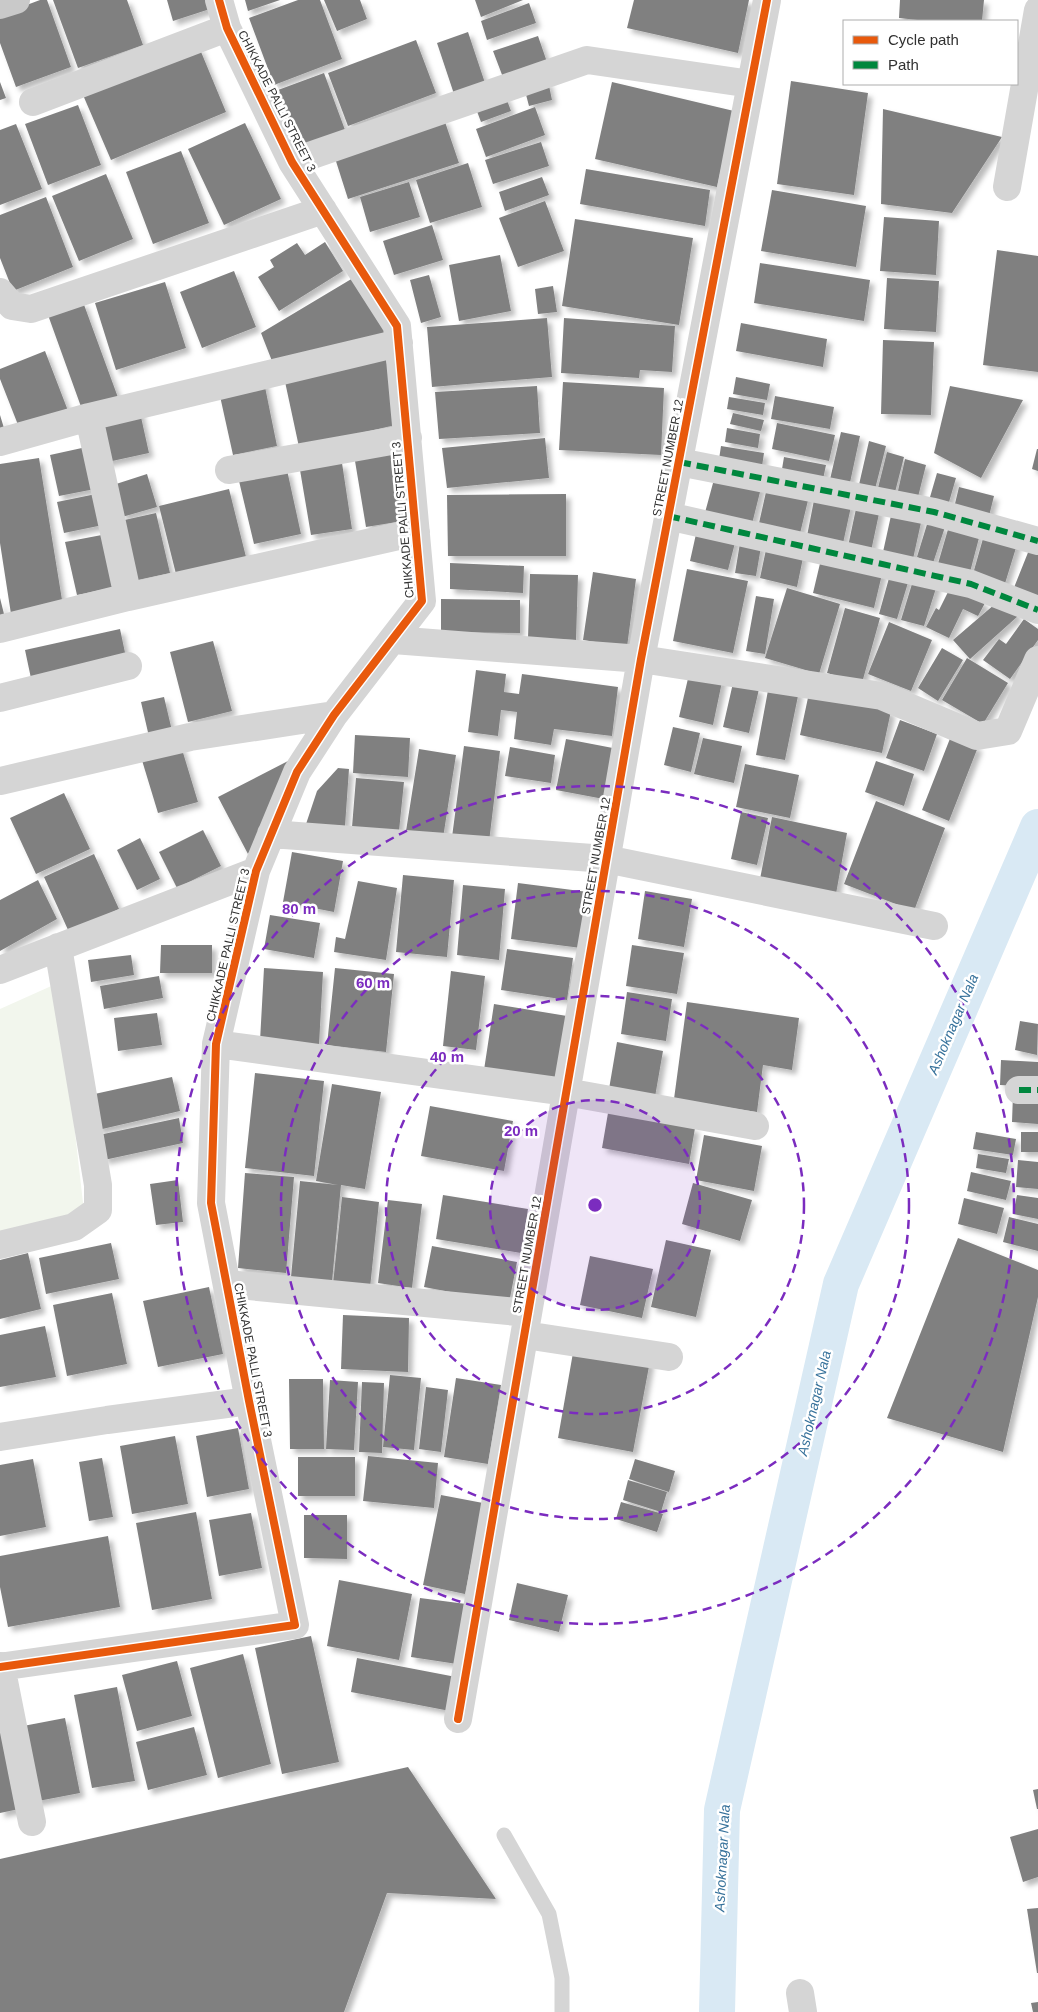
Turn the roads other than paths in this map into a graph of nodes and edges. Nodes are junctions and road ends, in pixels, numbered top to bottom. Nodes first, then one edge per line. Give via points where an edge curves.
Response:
1 (16, 0) edge
2 (219, 0) edge
3 (767, 0) edge
4 (0, 5) edge
5 (1038, 10) edge
6 (227, 28) junction
7 (751, 84) junction
8 (33, 102) dead end
9 (292, 162) junction
10 (1007, 187) dead end
11 (323, 210) junction
12 (0, 292) edge
13 (399, 343) junction
14 (89, 417) junction
15 (408, 438) junction
16 (0, 442) edge
17 (679, 462) junction
18 (229, 470) dead end
19 (668, 516) junction
20 (416, 532) junction
21 (1038, 541) edge
22 (128, 597) junction
23 (1038, 610) edge
24 (0, 630) edge
25 (393, 640) junction
26 (641, 659) junction
27 (1038, 660) edge
28 (128, 666) dead end
29 (0, 698) edge
30 (334, 715) junction
31 (0, 781) edge
32 (271, 834) junction
33 (606, 859) junction
34 (256, 871) junction
35 (934, 926) dead end
36 (58, 947) junction
37 (0, 970) edge
38 (216, 1044) junction
39 (566, 1092) junction
40 (755, 1126) dead end
41 (0, 1245) edge
42 (227, 1284) junction
43 (526, 1324) junction
44 (669, 1357) dead end
45 (249, 1401) junction
46 (0, 1437) edge
47 (1, 1666) edge
48 (458, 1718) dead end
49 (32, 1822) dead end
50 (504, 1836) dead end
51 (562, 2012) edge

1 - 4 main road
2 - 6 street, CHIKKADE PALLI STREET 3
3 - 7 street, STREET NUMBER 12
5 - 10 street
6 - 8 street
6 - 9 street, CHIKKADE PALLI STREET 3
7 - 9 street via 588,60
7 - 17 street, STREET NUMBER 12
9 - 11 street, CHIKKADE PALLI STREET 3
11 - 12 street via 31,309 12,306
11 - 13 street, CHIKKADE PALLI STREET 3 via 397,326
13 - 14 street
13 - 15 street, CHIKKADE PALLI STREET 3
14 - 16 street
14 - 22 street
15 - 18 street
15 - 20 street, CHIKKADE PALLI STREET 3
17 - 19 street, STREET NUMBER 12
17 - 21 street via 934,512
19 - 23 street via 971,584
19 - 26 street, STREET NUMBER 12
20 - 22 street
20 - 25 street, CHIKKADE PALLI STREET 3 via 422,601
22 - 24 street
25 - 26 street
25 - 30 street, CHIKKADE PALLI STREET 3
26 - 27 street via 882,696 977,736 1008,731
26 - 33 street, STREET NUMBER 12
28 - 29 street
30 - 31 street via 190,737
30 - 32 street, CHIKKADE PALLI STREET 3 via 297,772
32 - 33 street
32 - 34 street, CHIKKADE PALLI STREET 3
33 - 35 street
33 - 39 street, STREET NUMBER 12
34 - 36 street
34 - 38 street, CHIKKADE PALLI STREET 3
36 - 37 street
36 - 41 street via 98,1185 98,1210 74,1227
38 - 39 street
38 - 42 street, CHIKKADE PALLI STREET 3 via 211,1203
39 - 40 street
39 - 43 street, STREET NUMBER 12
42 - 43 street
42 - 45 street, CHIKKADE PALLI STREET 3
43 - 44 street
43 - 48 street, STREET NUMBER 12
45 - 46 street
45 - 47 street, CHIKKADE PALLI STREET 3 via 295,1625
47 - 49 street
50 - 51 lane via 549,1914 562,1978

